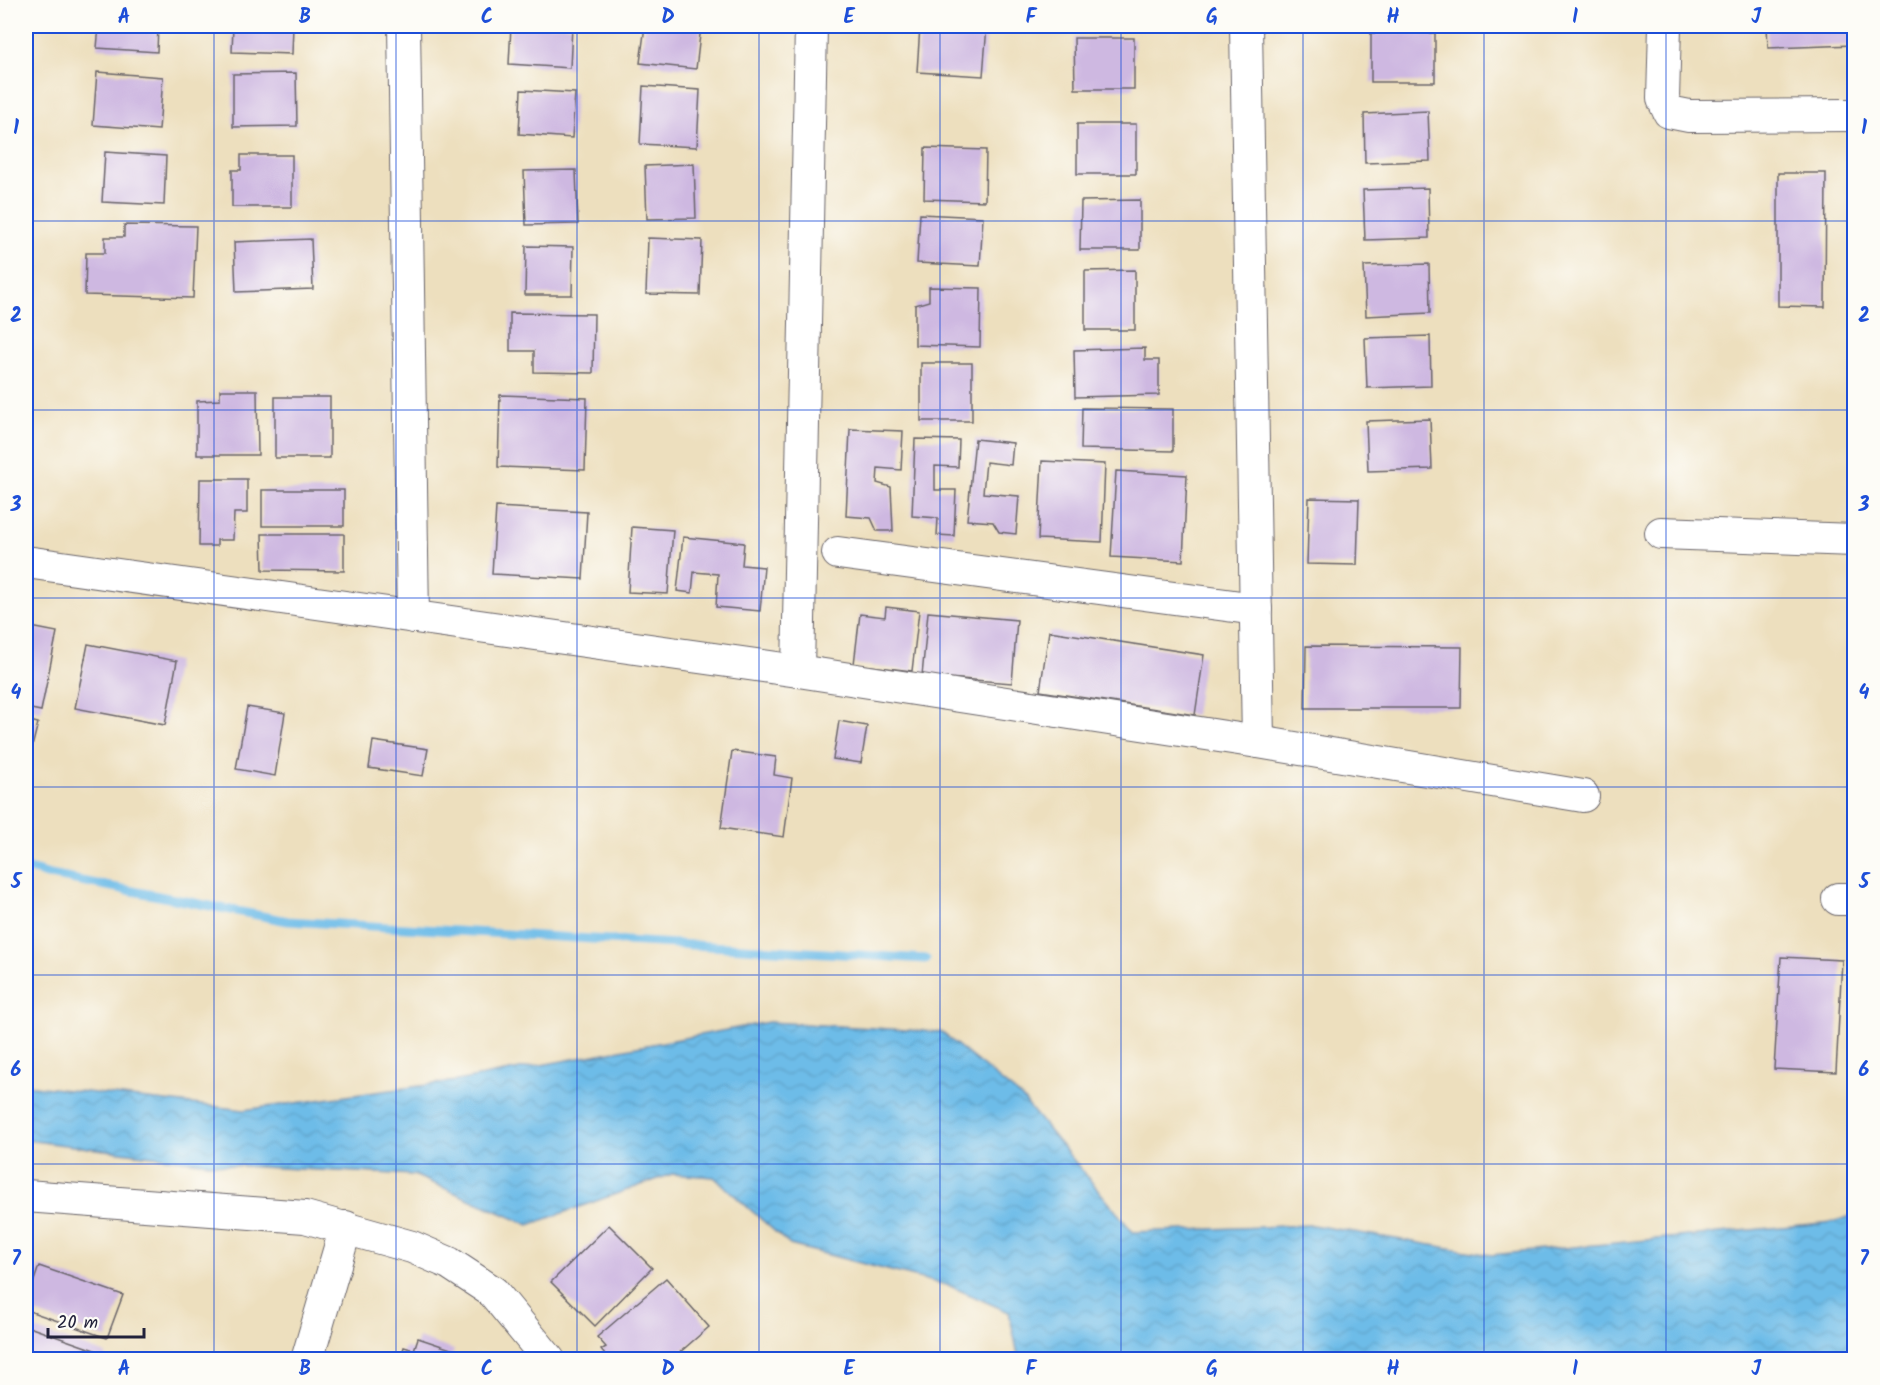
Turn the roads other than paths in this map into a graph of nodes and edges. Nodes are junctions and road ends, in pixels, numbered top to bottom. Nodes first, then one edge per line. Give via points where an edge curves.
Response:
1 (404, 26) edge
2 (811, 26) edge
3 (1246, 26) edge
4 (1665, 26) edge
5 (1854, 115) edge
6 (1661, 533) dead end
7 (1854, 540) edge
8 (838, 553) dead end
9 (26, 562) edge
10 (1256, 609) junction
11 (413, 617) junction
12 (798, 670) junction
13 (1258, 742) junction
14 (1583, 796) dead end
15 (26, 1196) edge
16 (346, 1227) junction
17 (307, 1359) edge
18 (549, 1359) edge

1 - 11 street
2 - 12 street
3 - 10 street
4 - 5 street via 1663,99 1669,112 1689,116
6 - 7 street
8 - 10 street
9 - 11 street
10 - 13 street
11 - 12 street
12 - 13 street
13 - 14 street
15 - 16 street via 305,1217
16 - 17 street
16 - 18 street via 412,1247 474,1278 493,1292

